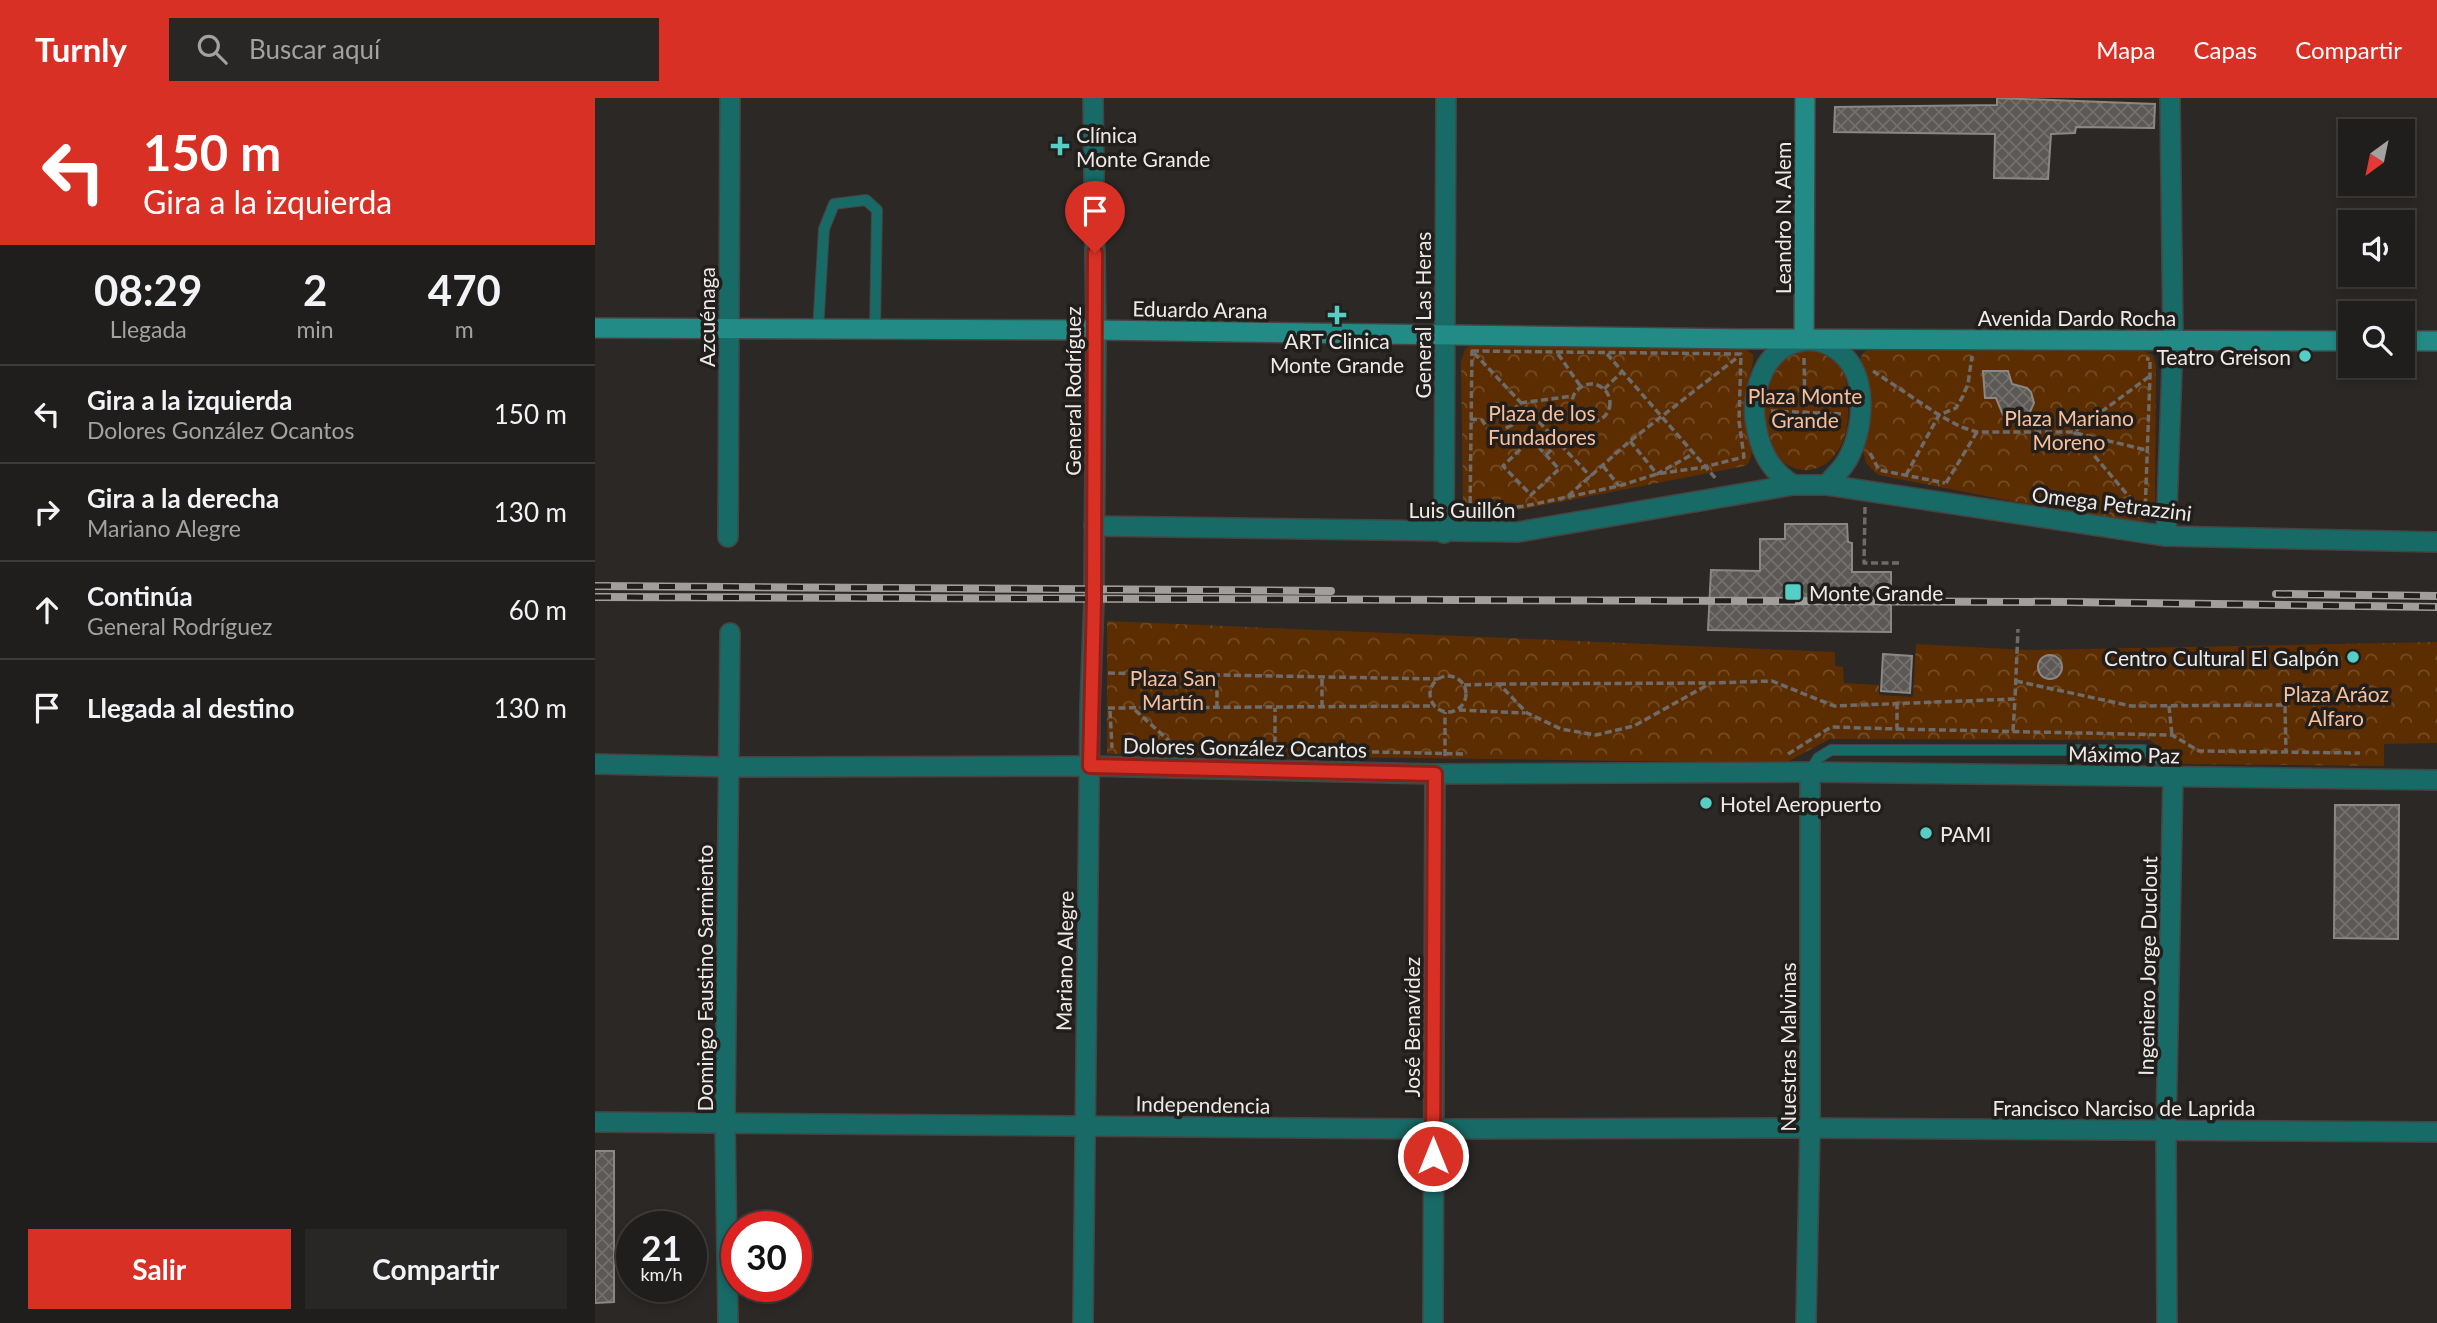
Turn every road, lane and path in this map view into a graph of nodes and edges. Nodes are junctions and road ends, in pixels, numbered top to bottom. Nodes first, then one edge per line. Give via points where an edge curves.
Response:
1 (730, 98) edge
2 (1093, 98) edge
3 (1446, 98) edge
4 (1805, 98) edge
5 (2170, 98) edge
6 (595, 328) edge
7 (729, 330) junction
8 (818, 330) junction
9 (875, 330) junction
10 (1096, 330) junction
11 (1445, 336) junction
12 (2172, 340) junction
13 (2338, 341) edge
14 (2415, 341) edge
15 (2437, 341) edge
16 (1804, 344) junction
17 (1742, 347) junction
18 (1472, 351) junction
19 (1556, 351) junction
20 (1604, 351) junction
21 (1972, 356) dead end
22 (2136, 359) dead end
23 (1622, 372) junction
24 (2150, 376) junction
25 (1869, 379) dead end
26 (1581, 387) junction
27 (1604, 389) junction
28 (1573, 396) junction
29 (1520, 402) junction
30 (1846, 405) dead end
31 (1766, 411) dead end
32 (1805, 412) junction
33 (1846, 414) junction
34 (1938, 415) junction
35 (1660, 417) junction
36 (1470, 419) junction
37 (1845, 426) dead end
38 (1977, 432) junction
39 (2074, 432) junction
40 (1630, 441) junction
41 (1870, 442) dead end
42 (1558, 443) junction
43 (2146, 450) junction
44 (1693, 454) junction
45 (1546, 455) junction
46 (1603, 466) junction
47 (1704, 467) junction
48 (1657, 474) junction
49 (1906, 475) junction
50 (1591, 477) junction
51 (1946, 483) junction
52 (1793, 485) junction
53 (1827, 485) junction
54 (1959, 485) dead end
55 (1619, 486) junction
56 (1891, 495) junction
57 (1568, 496) junction
58 (1733, 497) junction
59 (2131, 512) dead end
60 (2145, 514) junction
61 (1094, 526) junction
62 (1444, 533) junction
63 (2165, 536) junction
64 (728, 537) dead end
65 (2437, 542) edge
66 (1900, 563) dead end
67 (1094, 600) joint
68 (2018, 629) dead end
69 (730, 633) dead end
70 (1110, 662) dead end
71 (1101, 672) junction
72 (1217, 675) junction
73 (1322, 677) junction
74 (1438, 679) junction
75 (2016, 681) junction
76 (1711, 683) junction
77 (1499, 684) junction
78 (1110, 685) dead end
79 (1464, 685) junction
80 (1110, 696) dead end
81 (2015, 699) junction
82 (1897, 704) junction
83 (1435, 706) junction
84 (2169, 706) junction
85 (1322, 707) junction
86 (1100, 708) junction
87 (1133, 708) junction
88 (1217, 708) junction
89 (1275, 708) junction
90 (1457, 710) junction
91 (1445, 712) junction
92 (1527, 713) junction
93 (1897, 729) junction
94 (2013, 731) junction
95 (2172, 735) junction
96 (1125, 748) dead end
97 (1165, 748) dead end
98 (1178, 749) junction
99 (1275, 750) junction
100 (1288, 751) dead end
101 (1327, 751) dead end
102 (2286, 753) junction
103 (2360, 753) dead end
104 (1445, 754) junction
105 (1472, 754) dead end
106 (1784, 757) dead end
107 (595, 764) edge
108 (1090, 766) junction
109 (728, 767) junction
110 (1200, 769) junction
111 (1275, 771) junction
112 (1809, 772) junction
113 (1440, 774) junction
114 (2173, 777) junction
115 (2437, 780) edge
116 (595, 1122) edge
117 (725, 1122) junction
118 (1084, 1125) junction
119 (1810, 1128) junction
120 (1433, 1129) junction
121 (2166, 1130) junction
122 (2437, 1132) edge
123 (728, 1323) edge
124 (1083, 1323) edge
125 (1433, 1323) edge
126 (1806, 1323) edge
127 (2167, 1323) edge

1 - 7 street, Azcuénaga
2 - 10 street, General Rodríguez
3 - 11 street, General Las Heras
4 - 16 main road, Leandro N. Alem
5 - 12 street
6 - 7 main road, Eduardo Arana
7 - 8 main road, Eduardo Arana
7 - 64 street, Azcuénaga
8 - 9 main road, Eduardo Arana
8 - 9 lane via 824,229 834,204 866,200 877,210
9 - 10 main road, Eduardo Arana
10 - 11 main road, Eduardo Arana
10 - 61 street, General Rodríguez
11 - 17 main road, Eduardo Arana
11 - 62 street, General Las Heras
12 - 13 main road, Avenida Dardo Rocha
12 - 16 main road, Avenida Dardo Rocha
12 - 63 street
14 - 15 main road
16 - 17 main road, Eduardo Arana
16 - 32 path
16 - 52 street via 1788,344 1770,358 1754,412 1763,453 1772,469
16 - 53 street via 1830,346 1847,359 1859,392 1859,426 1853,446 1846,464
17 - 20 path
17 - 35 path
17 - 47 path via 1739,421 1744,457
18 - 19 path
18 - 29 path
18 - 36 path
19 - 20 path
19 - 26 path
20 - 23 path
21 - 34 path via 1963,396 1956,408
22 - 24 path via 2150,359
23 - 27 path
23 - 35 path
24 - 39 path
24 - 43 path
25 - 34 path via 1868,368
26 - 27 path via 1592,384
26 - 28 path
27 - 28 path via 1609,407 1597,421 1579,417
28 - 29 path
29 - 36 path via 1512,425 1503,431
29 - 42 path
30 - 33 path
31 - 32 path
32 - 33 path
33 - 37 path
34 - 38 path
34 - 49 path
35 - 40 path
35 - 44 path
36 - 57 path via 1470,512
38 - 39 path
38 - 51 path
39 - 43 path
39 - 60 path
40 - 46 path
40 - 48 path
41 - 49 path via 1879,470
42 - 45 path
42 - 50 path
43 - 60 path
44 - 47 path
44 - 48 path
45 - 45 path via 1531,439 1503,466 1531,495 1559,469
46 - 50 path
46 - 55 path
47 - 48 path
47 - 58 path
48 - 55 path
49 - 51 path
49 - 56 path
50 - 57 path
51 - 54 path
52 - 53 street, Luis Guillón
52 - 58 street, Luis Guillón
53 - 56 street, Omega Petrazzini
55 - 57 path
56 - 63 street, Omega Petrazzini
56 - 66 path via 1865,507 1864,563
58 - 62 street, Luis Guillón via 1518,532
59 - 60 path
61 - 62 street, Luis Guillón
61 - 67 street, General Rodríguez
63 - 65 street, Omega Petrazzini
67 - 71 street, Mariano Alegre
68 - 75 path
69 - 109 street, Domingo Faustino Sarmiento
70 - 71 path
71 - 72 path
71 - 78 path
71 - 86 street, Mariano Alegre
72 - 73 path
72 - 88 path
73 - 74 path
73 - 85 path
74 - 79 path via 1455,678
74 - 83 path via 1430,695
75 - 81 path
75 - 84 path via 2131,706
76 - 77 path
76 - 82 path via 1772,681 1834,706
76 - 92 path via 1634,726 1596,735 1561,729
77 - 79 path
77 - 92 path
79 - 90 path via 1465,702
80 - 86 path
81 - 82 path
81 - 94 path
82 - 93 path
83 - 85 path
83 - 91 path
84 - 95 path
84 - 102 path via 2285,705
85 - 89 path
86 - 87 path
86 - 96 path via 1112,748
86 - 108 street, Mariano Alegre
87 - 88 path
87 - 98 path
88 - 89 path
89 - 99 path
90 - 91 path
90 - 92 path
91 - 104 path
93 - 94 path
93 - 106 path via 1831,727
94 - 95 path
95 - 102 path via 2199,751
97 - 98 path
98 - 110 path
99 - 100 path
99 - 111 path
101 - 104 path
102 - 103 path
104 - 105 path
104 - 113 path
107 - 109 street, Dolores González Ocantos
108 - 109 street, Dolores González Ocantos
108 - 110 street, Dolores González Ocantos
108 - 118 street, Mariano Alegre
109 - 117 street, Domingo Faustino Sarmiento
110 - 111 street, Dolores González Ocantos
111 - 113 street, Dolores González Ocantos
112 - 113 street, Dolores González Ocantos
112 - 114 street, Máximo Paz
112 - 114 lane via 1818,758 1831,750 2144,750 2161,761
112 - 119 street, Nuestras Malvinas
113 - 120 street, José Benavídez
114 - 115 street, Máximo Paz
114 - 121 street, Ingeniero Jorge Duclout
116 - 117 street, Independencia
117 - 118 street, Independencia
117 - 123 street, Domingo Faustino Sarmiento
118 - 120 street, Independencia
118 - 124 street, Mariano Alegre
119 - 120 street, Independencia
119 - 121 street, Francisco Narciso de Laprida
119 - 126 street, Nuestras Malvinas
120 - 125 street, José Benavídez
121 - 122 street, Francisco Narciso de Laprida
121 - 127 street, Ingeniero Jorge Duclout

